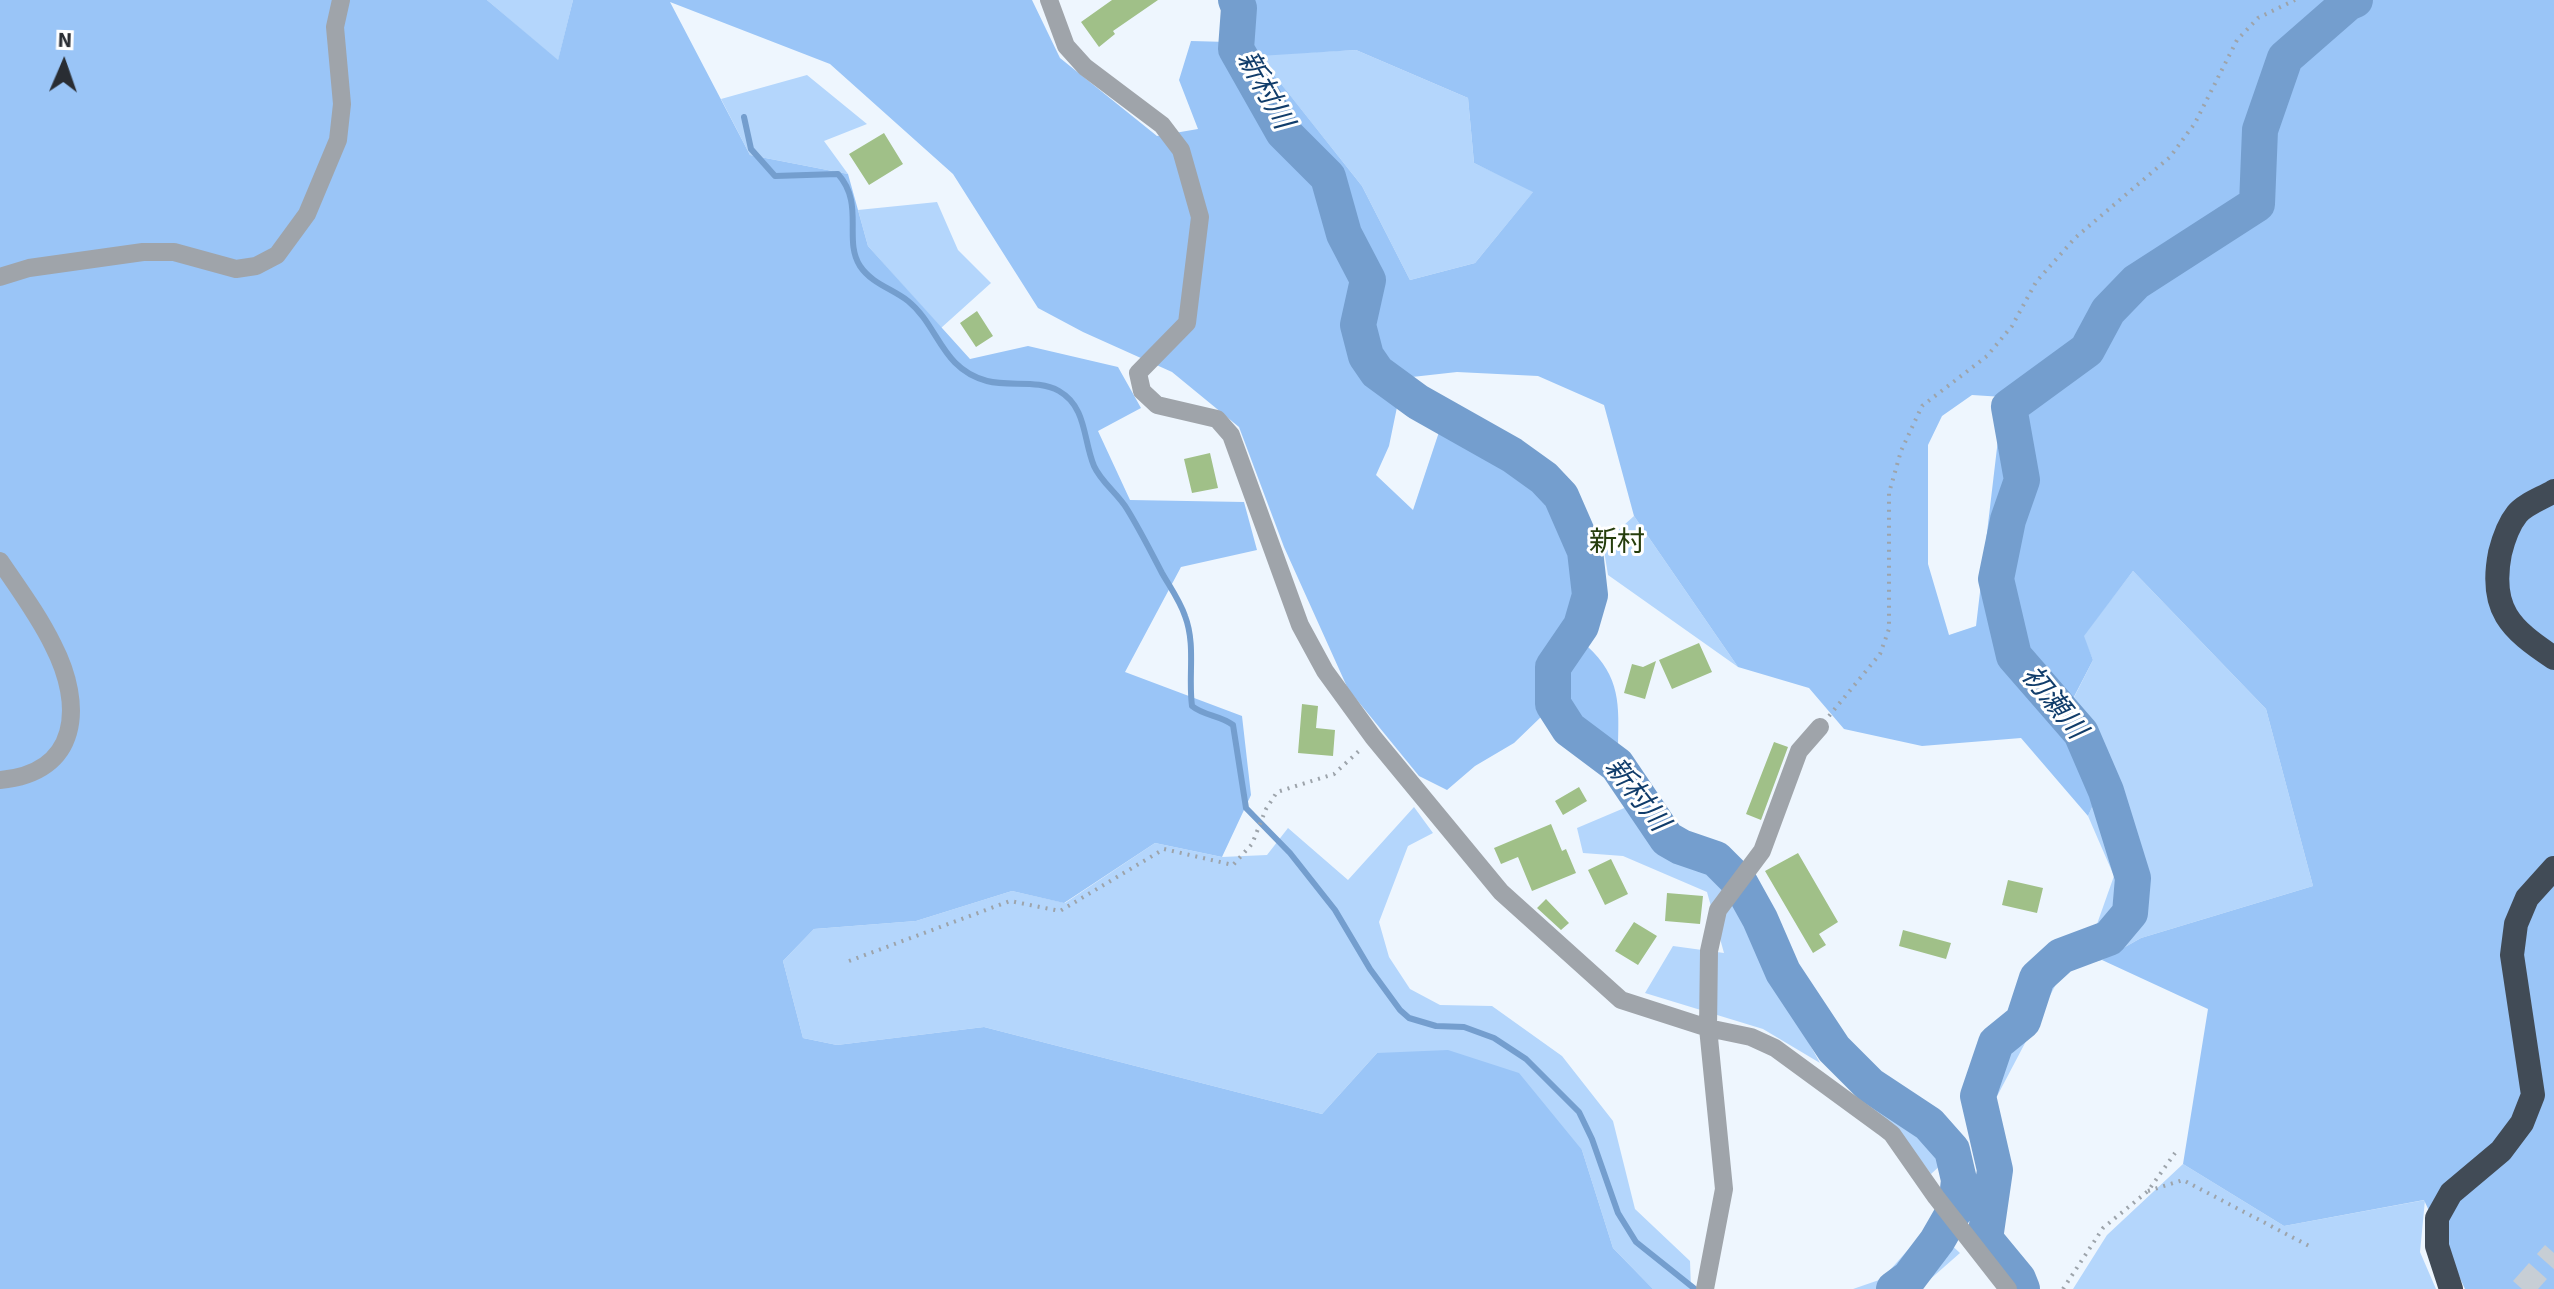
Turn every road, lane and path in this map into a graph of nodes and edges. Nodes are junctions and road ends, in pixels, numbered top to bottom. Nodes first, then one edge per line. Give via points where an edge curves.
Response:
1 (341, 0) edge
2 (1049, 0) edge
3 (2295, 0) edge
4 (0, 277) edge
5 (2554, 491) edge
6 (0, 561) edge
7 (2554, 658) edge
8 (1820, 727) joint
9 (1373, 737) junction
10 (0, 780) edge
11 (2554, 868) edge
12 (849, 961) dead end
13 (1708, 1028) junction
14 (2175, 1153) dead end
15 (2148, 1191) junction
16 (2311, 1247) dead end
17 (1706, 1281) edge
18 (2008, 1289) edge
19 (2063, 1289) edge
20 (2451, 1289) edge

1 - 4 street via 335,27 342,104 338,140 307,214 277,255 236,269 174,252 143,252
2 - 9 street via 1066,46 1085,67 1162,125 1181,150 1200,217 1187,323 1138,373 1142,391 1157,405 1217,419 1231,435 1300,625 1325,671
3 - 8 path via 2258,18 2237,40 2195,123 2170,157 2075,238 2036,282 2012,326 1987,356 1922,406 1889,493 1889,629 1880,654
5 - 7 highway via 2518,513 2503,541 2496,576 2501,608 2522,637
6 - 10 street via 55,648 67,678 71,712 61,752 41,769
8 - 13 street via 1799,751 1762,851 1718,910 1709,951
9 - 12 path via 1334,774 1277,792 1252,844 1233,865 1164,849 1060,911 1010,901
9 - 13 street via 1501,892 1621,1000
11 - 20 highway via 2527,898 2516,924 2512,955 2533,1095 2522,1123 2501,1151 2451,1193 2437,1218 2437,1246
13 - 17 street via 1724,1189
13 - 18 street via 1775,1048 1892,1134
14 - 15 path
15 - 16 path via 2183,1180
15 - 19 path via 2103,1228

